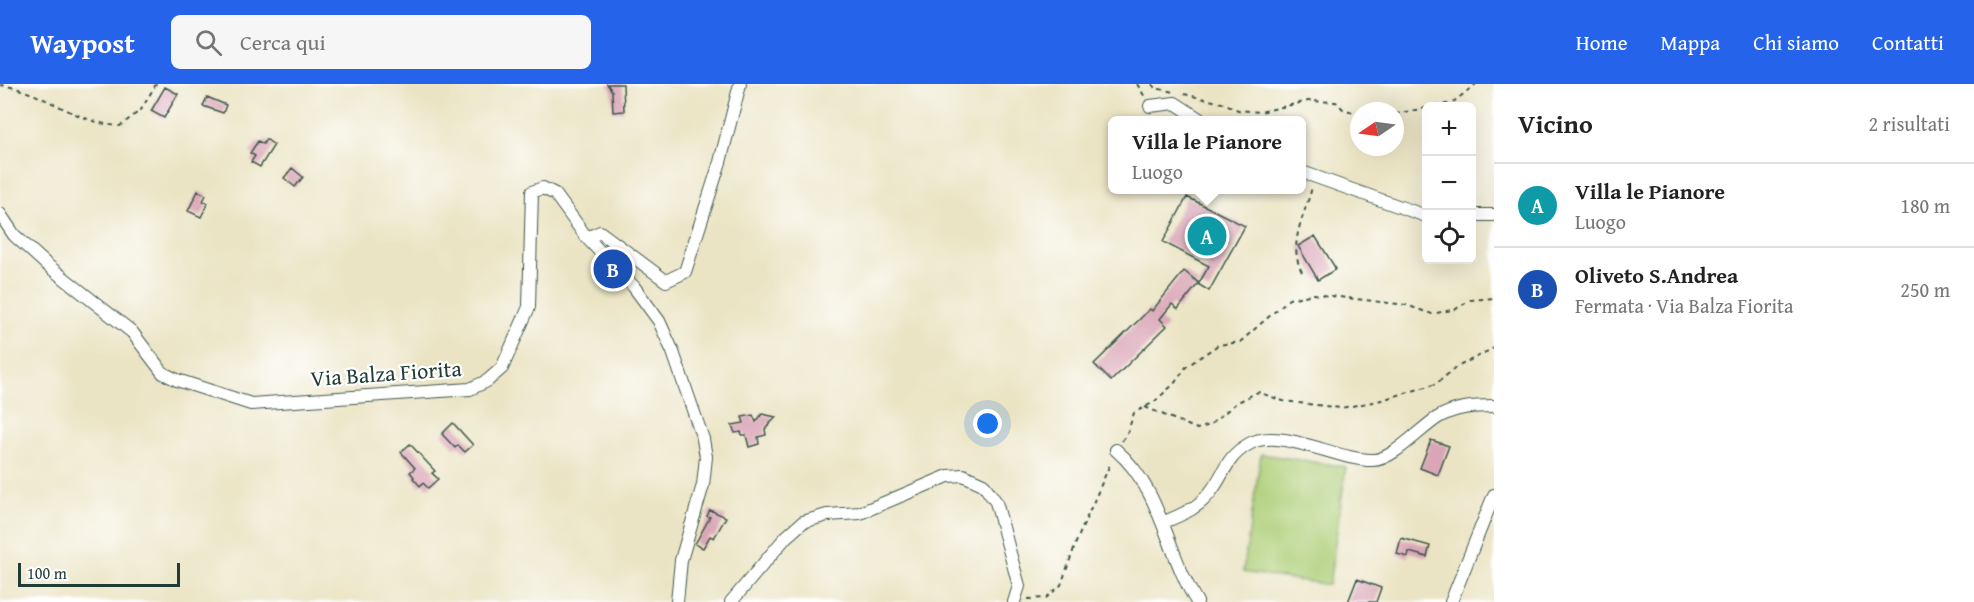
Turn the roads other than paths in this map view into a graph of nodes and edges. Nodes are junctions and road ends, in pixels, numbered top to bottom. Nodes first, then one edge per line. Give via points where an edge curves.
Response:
1 (740, 84) edge
2 (1150, 106) road end
3 (1196, 116) edge
4 (1306, 173) edge
5 (0, 214) edge
6 (1422, 215) edge
7 (1476, 215) edge
8 (1494, 215) edge
9 (586, 237) junction
10 (1494, 406) edge
11 (1116, 450) road end
12 (1494, 495) edge
13 (1164, 522) junction
14 (1015, 600) edge
15 (677, 602) edge
16 (731, 602) edge
17 (1197, 602) edge
18 (1451, 602) edge

1 - 9 street via 686,272 666,281 600,232
2 - 3 street via 1175,103
4 - 6 street
5 - 9 street, Via Balza Fiorita via 14,235 46,264 132,332 163,373 251,404 470,389 488,381 502,368 529,307 532,192 543,188 555,194
7 - 8 street
9 - 15 street, Via Balza Fiorita via 634,287 658,321 703,439 703,485 681,560
10 - 13 street via 1466,406 1438,418 1376,461 1347,459 1318,447 1273,439 1251,443 1229,458 1212,490 1191,512
11 - 13 street via 1129,461
12 - 18 street
13 - 17 street
14 - 16 street via 1019,586 996,501 983,484 963,475 948,476 860,513 827,515 803,522

